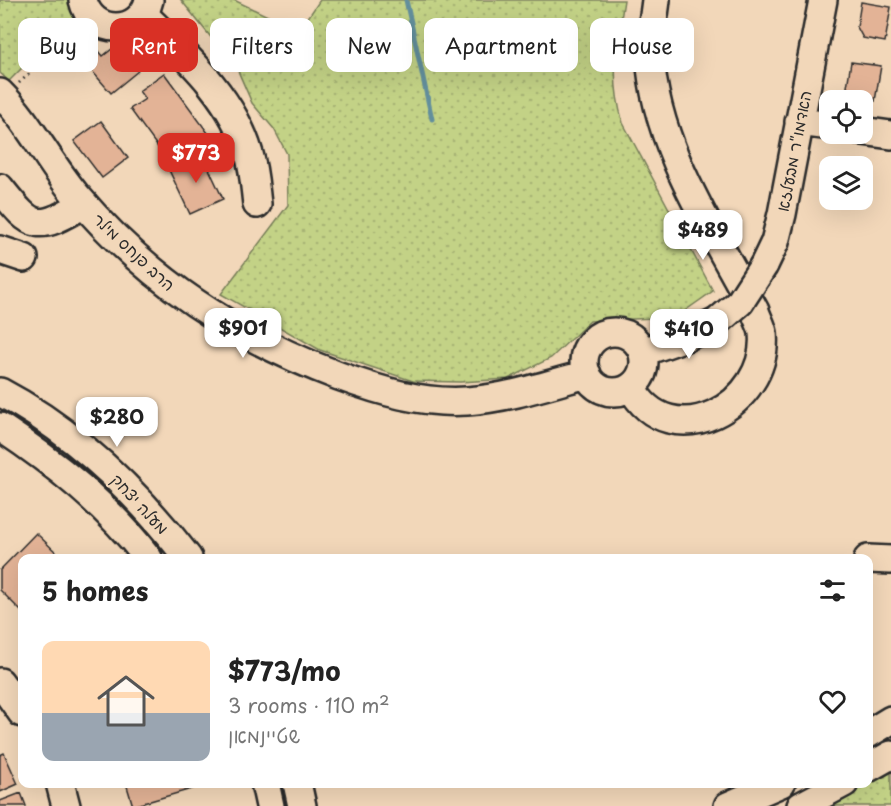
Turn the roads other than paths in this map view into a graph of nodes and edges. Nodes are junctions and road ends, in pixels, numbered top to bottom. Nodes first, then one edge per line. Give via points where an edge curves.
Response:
1 (656, 0) edge
2 (823, 0) edge
3 (146, 7) edge
4 (88, 9) edge
5 (2, 95) edge
6 (799, 122) junction
7 (819, 125) edge
8 (873, 133) edge
9 (891, 135) edge
10 (0, 188) edge
11 (84, 204) junction
12 (257, 204) dead end
13 (643, 352) junction
14 (587, 374) junction
15 (631, 387) junction
16 (0, 392) edge
17 (0, 427) edge
18 (145, 554) edge
19 (185, 554) edge
20 (873, 559) edge
21 (891, 560) edge
22 (0, 682) edge
23 (18, 707) edge
24 (891, 720) edge
25 (873, 731) edge
26 (891, 755) edge
27 (873, 765) edge
28 (61, 788) edge
29 (266, 788) edge
30 (769, 788) edge
31 (835, 788) edge
32 (66, 806) edge
33 (270, 806) edge
34 (728, 806) edge
35 (801, 806) edge

1 - 15 street via 650,53 657,106 677,162 755,311 763,331 762,352 755,376 735,402 715,416 677,420 656,414 638,400
2 - 6 street, האדמו"ר מבעלזא
3 - 4 street via 135,22 124,27 102,25
3 - 12 street via 232,112 249,154
5 - 11 street, הרב פנחס מילר
6 - 7 street
6 - 13 street, האדמו"ר מבעלזא, bridge via 780,223 764,265 740,302 717,322
8 - 9 street
10 - 11 street via 22,216 37,222 51,223
11 - 14 street, הרב פנחס מילר via 149,269 187,300 244,335 392,395 466,401 510,395
13 - 14 street via 630,336 620,332 601,335 587,350
13 - 15 street via 643,371
14 - 15 street via 606,390
16 - 19 street, מעלה יצחק via 53,425 115,476 139,498
17 - 18 street, מעלה יצחק via 94,498
20 - 21 street
22 - 23 street
24 - 25 street
26 - 27 street
28 - 32 street
29 - 33 street
30 - 34 street
31 - 35 street

